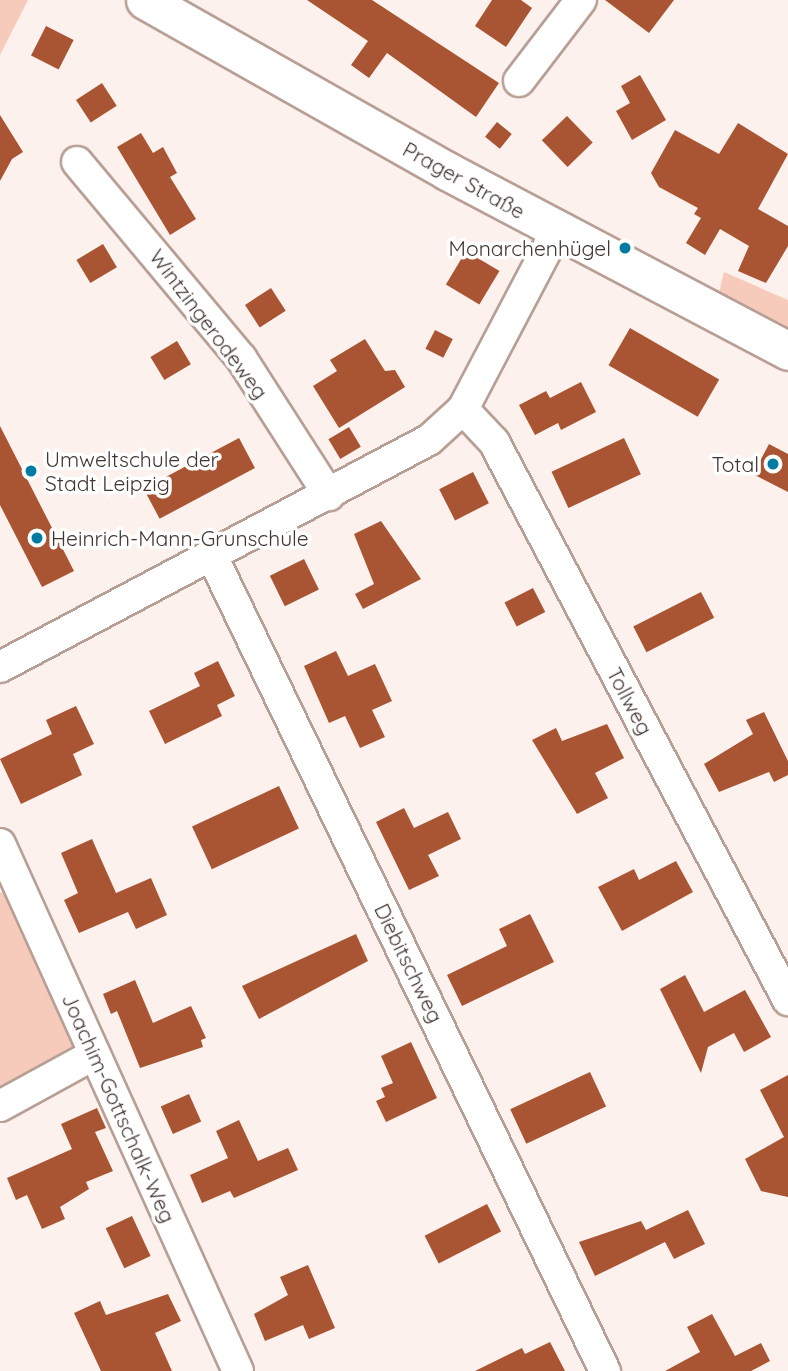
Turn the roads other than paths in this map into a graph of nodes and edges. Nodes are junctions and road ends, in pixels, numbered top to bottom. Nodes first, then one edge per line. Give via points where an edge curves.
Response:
1 (145, 0) edge
2 (581, 0) edge
3 (519, 80) dead end
4 (77, 162) dead end
5 (557, 230) junction
6 (788, 351) edge
7 (463, 409) junction
8 (330, 495) junction
9 (212, 556) junction
10 (0, 667) edge
11 (0, 844) edge
12 (788, 1000) edge
13 (95, 1055) junction
14 (0, 1106) edge
15 (238, 1371) edge
16 (605, 1371) edge

1 - 5 main road, Prager Straße
2 - 3 street
4 - 8 street, Wintzingerodeweg via 241,358
5 - 6 main road, Prager Straße
5 - 7 street
7 - 8 street via 429,440
7 - 12 street, Tollweg via 482,423 494,442
8 - 9 street
9 - 10 street
9 - 16 street, Diebitschweg
11 - 13 street, Joachim-Gottschalk-Weg
13 - 14 street
13 - 15 street, Joachim-Gottschalk-Weg

